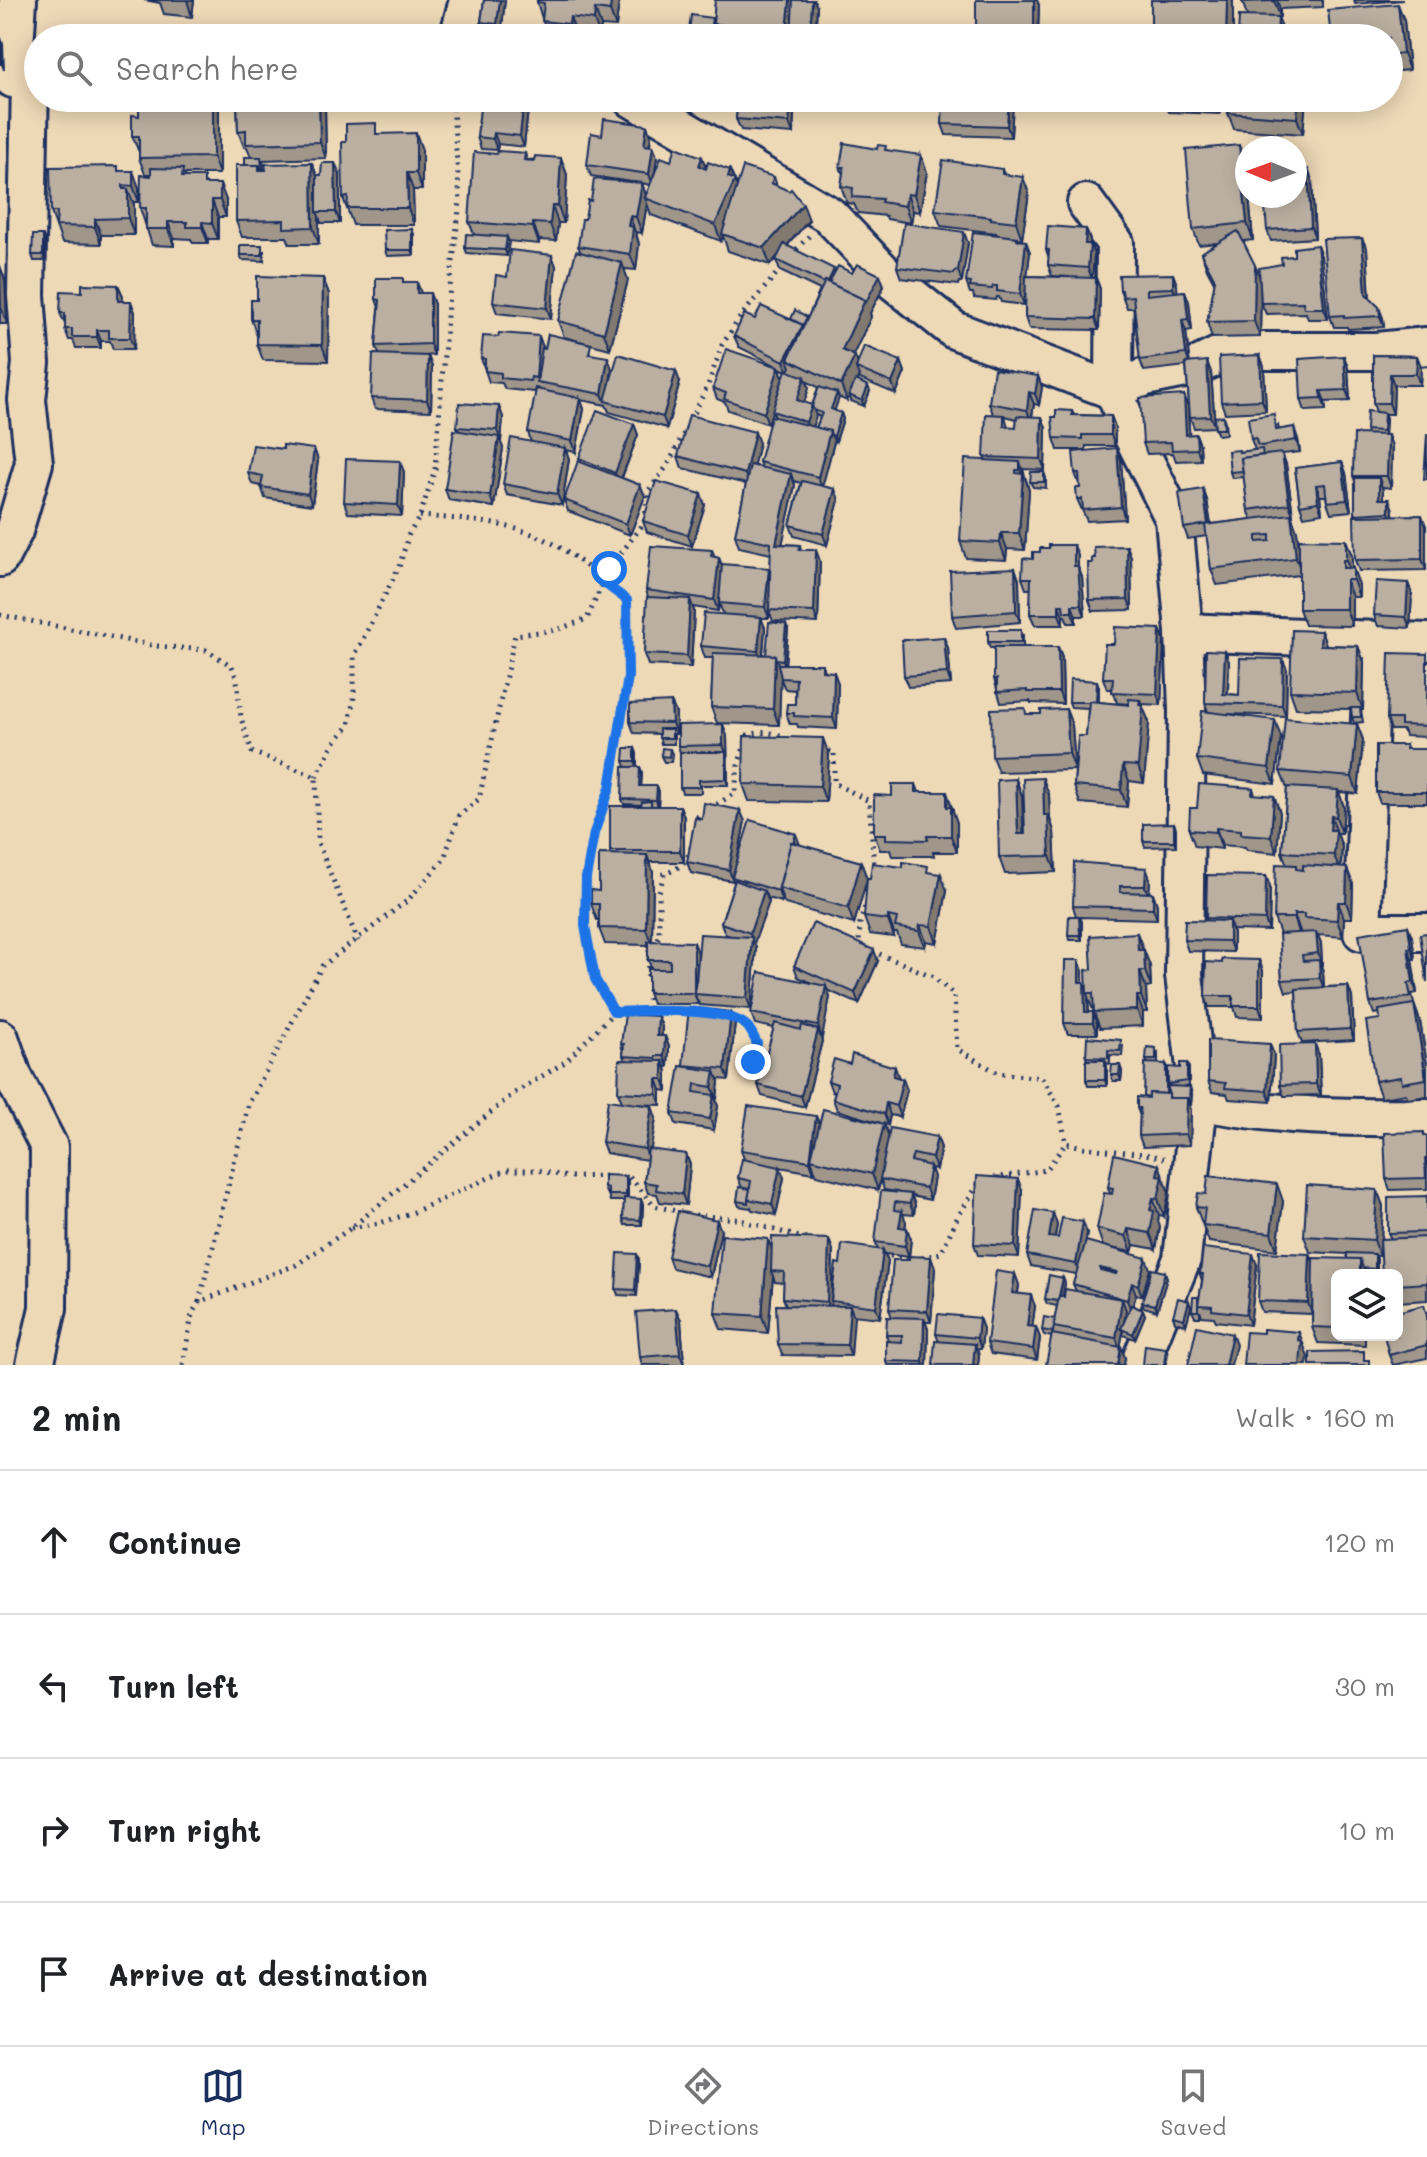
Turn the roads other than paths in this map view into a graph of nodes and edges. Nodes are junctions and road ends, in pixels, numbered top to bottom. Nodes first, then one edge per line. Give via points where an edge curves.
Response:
1 (18, 0) edge
2 (468, 0) edge
3 (462, 24) edge
4 (20, 80) edge
5 (655, 112) edge
6 (1086, 203) dead end
7 (1427, 346) edge
8 (1114, 391) junction
9 (0, 558) edge
10 (1184, 632) junction
11 (1409, 642) edge
12 (1427, 932) edge
13 (0, 1038) edge
14 (1199, 1101) junction
15 (1427, 1117) edge
16 (35, 1365) edge
17 (1139, 1365) edge

1 - 4 street
2 - 3 street
4 - 9 street via 31,363 27,400 34,463 14,531
5 - 8 street via 829,215 889,278 954,330
6 - 8 street via 1115,243
7 - 8 street via 1228,351 1195,367 1145,377
8 - 10 street via 1174,519
10 - 11 street
10 - 14 street via 1184,975
11 - 12 street via 1371,691 1362,932
13 - 16 street via 49,1147 48,1308
14 - 15 street via 1284,1115
14 - 17 street via 1182,1259

